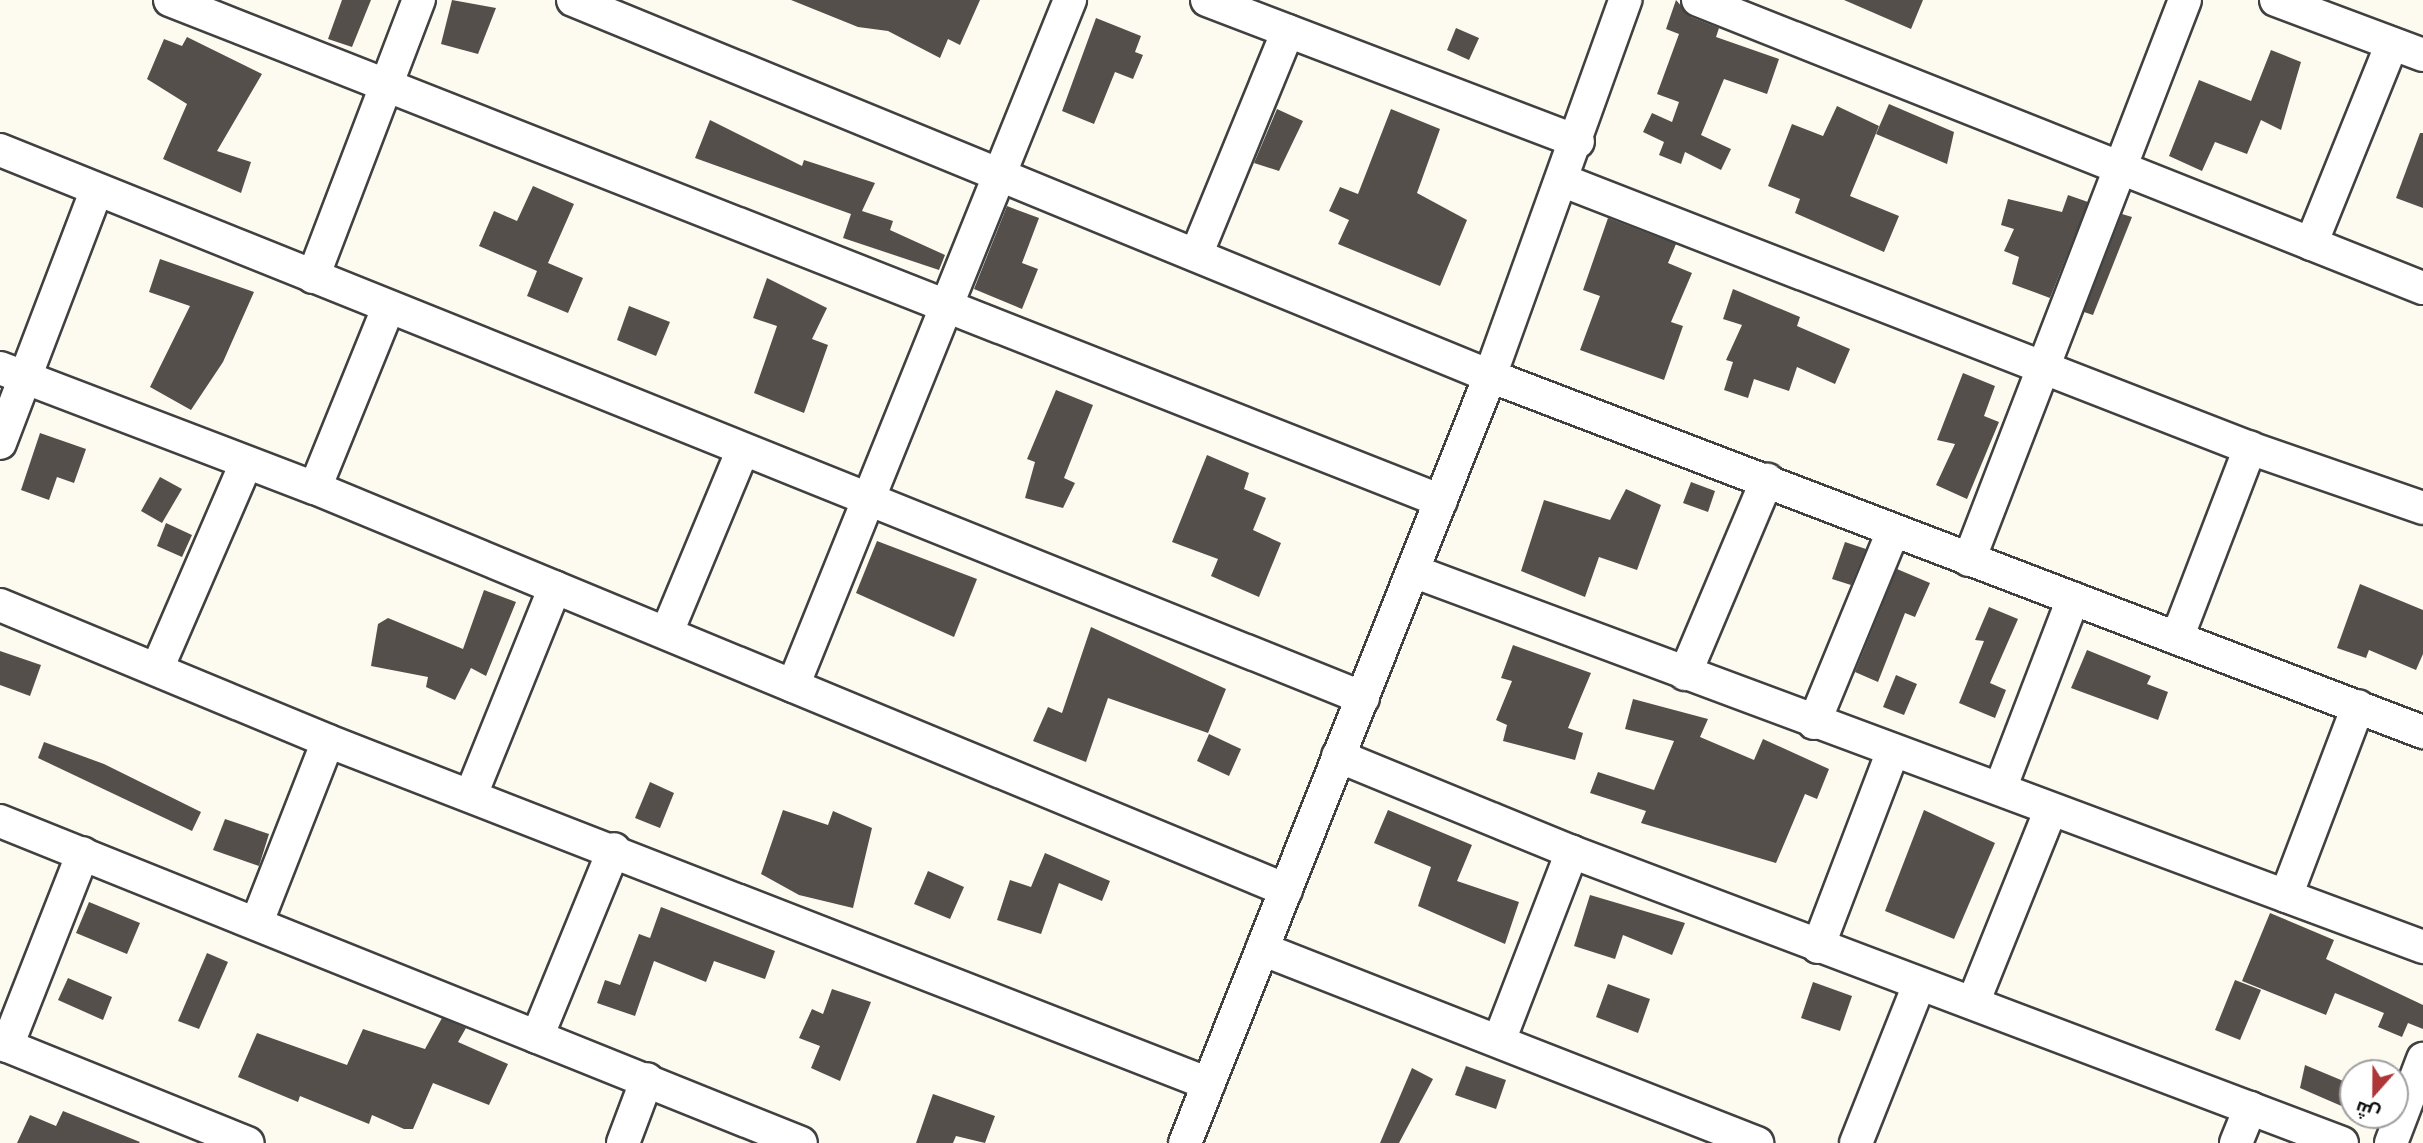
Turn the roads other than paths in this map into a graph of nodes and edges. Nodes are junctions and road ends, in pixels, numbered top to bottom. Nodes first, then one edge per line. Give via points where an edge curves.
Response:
1 (170, 0) edge
2 (419, 0) edge
3 (573, 0) edge
4 (1070, 0) edge
5 (1207, 0) edge
6 (1625, 0) edge
7 (1698, 0) edge
8 (2185, 0) edge
9 (2276, 0) edge
10 (1288, 32) junction
11 (2392, 44) junction
12 (2423, 55) edge
13 (388, 88) junction
14 (1578, 142) junction
15 (0, 150) edge
16 (2121, 168) junction
17 (1000, 176) junction
18 (1564, 181) junction
19 (96, 191) junction
20 (2311, 244) junction
21 (1196, 255) junction
22 (313, 277) junction
23 (2423, 288) edge
24 (947, 307) junction
25 (388, 308) junction
26 (2046, 364) junction
27 (13, 374) edge
28 (1490, 376) junction
29 (0, 443) edge
30 (2250, 448) junction
31 (741, 452) junction
32 (246, 463) junction
33 (1767, 480) junction
34 (314, 488) junction
35 (871, 500) junction
36 (1441, 501) junction
37 (2423, 508) edge
38 (1893, 531) junction
39 (1969, 560) junction
40 (1413, 570) junction
41 (555, 587) junction
42 (2073, 599) junction
43 (0, 606) edge
44 (667, 632) junction
45 (2177, 638) junction
46 (157, 669) junction
47 (1685, 674) junction
48 (793, 686) junction
49 (1363, 698) junction
50 (2358, 706) junction
51 (1814, 723) junction
52 (2423, 732) edge
53 (328, 741) junction
54 (1892, 753) junction
55 (1338, 755) junction
56 (2000, 789) junction
57 (471, 794) junction
58 (2050, 811) junction
59 (0, 821) edge
60 (614, 849) junction
61 (1572, 852) junction
62 (83, 853) junction
63 (1286, 890) junction
64 (2286, 896) junction
65 (257, 922) junction
66 (1818, 947) junction
67 (2423, 947) edge
68 (1262, 949) junction
69 (1919, 985) junction
70 (1973, 1003) junction
71 (537, 1037) junction
72 (1499, 1041) junction
73 (4, 1044) edge
74 (2423, 1059) edge
75 (648, 1079) junction
76 (1209, 1084) junction
77 (2250, 1108) junction
78 (1193, 1141) edge
79 (242, 1142) edge
80 (1754, 1142) edge
81 (622, 1143) edge
82 (801, 1143) edge
83 (1856, 1143) edge
84 (2236, 1143) edge
85 (2342, 1143) edge
86 (2391, 1143) edge

1 - 13 street
2 - 13 street
3 - 17 street
4 - 17 street
5 - 10 street
6 - 14 street
7 - 16 street
8 - 16 street
9 - 11 street
10 - 14 street
10 - 21 street
11 - 12 street
11 - 20 street
13 - 22 street
13 - 24 street
14 - 18 street
15 - 19 street
16 - 20 street
16 - 26 street
17 - 21 street
17 - 24 street
18 - 26 street
18 - 28 street
19 - 22 street
19 - 27 street
20 - 23 street
21 - 28 street
22 - 25 street
24 - 35 street
24 - 36 street
25 - 31 street
25 - 34 street
26 - 30 street
26 - 39 street
27 - 29 street
27 - 32 street
28 - 33 street
28 - 36 street
30 - 37 street
30 - 45 street
31 - 35 street
31 - 44 street
32 - 34 street
32 - 46 street
33 - 38 street
33 - 47 street
34 - 41 street
35 - 48 street
35 - 49 street
36 - 40 street
38 - 39 street
38 - 51 street
39 - 42 street
40 - 47 street
40 - 49 street
41 - 44 street
41 - 57 street
42 - 45 street
42 - 56 street
43 - 46 street
44 - 48 street
45 - 50 street
46 - 53 street
47 - 51 street
48 - 63 street
49 - 55 street
50 - 52 street
50 - 64 street
51 - 54 street
53 - 57 street
53 - 65 street
54 - 56 street
54 - 66 street
55 - 61 street
55 - 63 street
56 - 58 street
57 - 60 street
58 - 64 street
58 - 70 street
59 - 62 street
60 - 71 street
60 - 76 street
61 - 66 street
61 - 72 street
62 - 65 street
62 - 73 street
63 - 68 street
64 - 67 street
65 - 71 street
66 - 69 street
68 - 72 street
68 - 76 street
69 - 70 street
69 - 83 street
70 - 77 street
71 - 75 street
72 - 80 street
73 - 79 street
74 - 86 street
75 - 81 street
75 - 82 street
76 - 78 street
77 - 84 street
77 - 85 street

